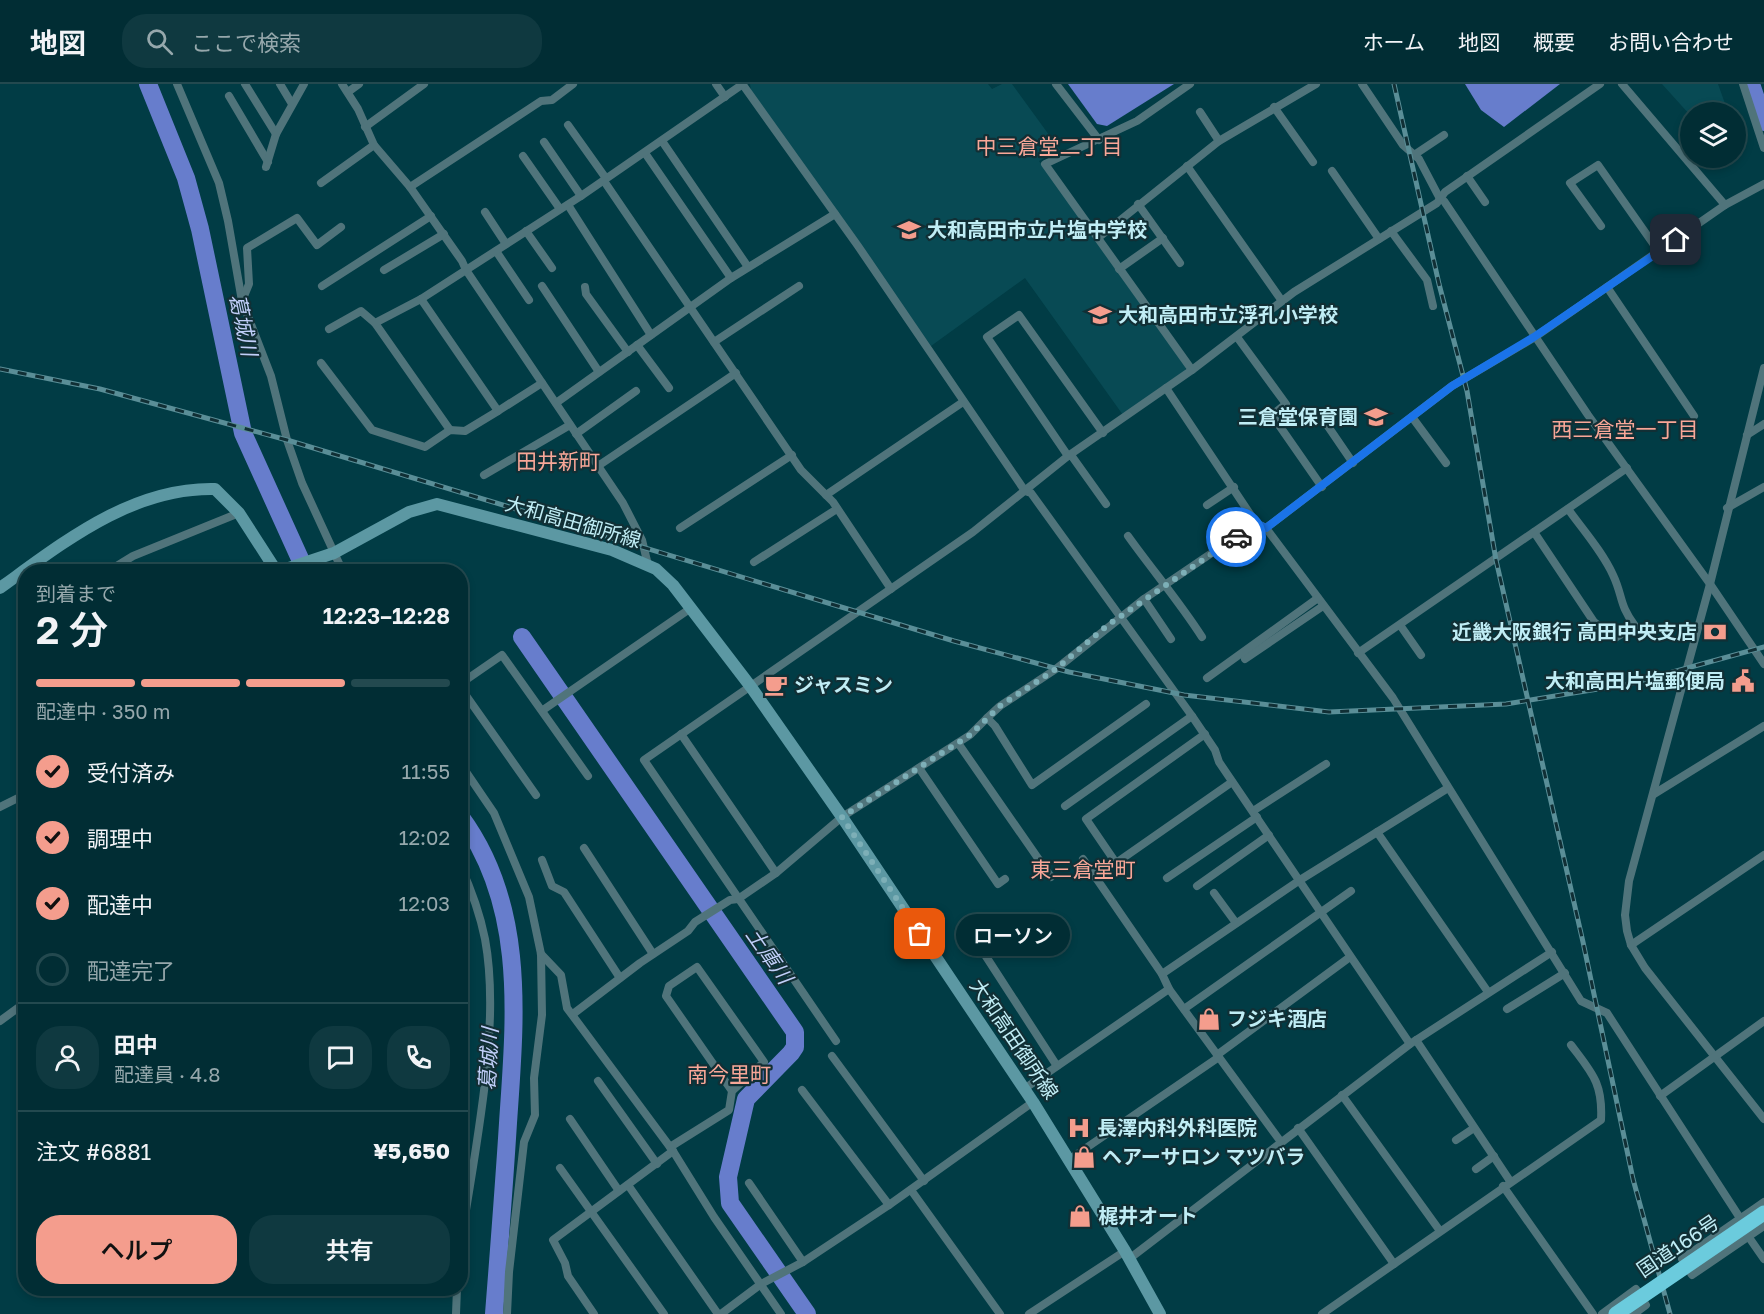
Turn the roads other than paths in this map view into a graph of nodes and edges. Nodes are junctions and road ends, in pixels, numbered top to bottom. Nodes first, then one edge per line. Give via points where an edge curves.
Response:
1 (177, 84) edge
2 (245, 84) edge
3 (280, 84) edge
4 (304, 84) edge
5 (342, 84) edge
6 (359, 84) edge
7 (424, 84) edge
8 (573, 84) edge
9 (716, 84) edge
10 (743, 84) edge
11 (1056, 84) edge
12 (1190, 84) edge
13 (1316, 84) edge
14 (1362, 84) edge
15 (1600, 84) edge
16 (1622, 84) edge
17 (1743, 84) edge
18 (348, 92) junction
19 (230, 96) dead end
20 (725, 97) junction
21 (292, 104) junction
22 (1274, 107) junction
23 (1200, 112) dead end
24 (568, 125) dead end
25 (365, 127) junction
26 (276, 134) junction
27 (1444, 135) dead end
28 (1099, 140) junction
29 (662, 141) junction
30 (1219, 141) junction
31 (544, 142) dead end
32 (374, 145) junction
33 (1764, 148) edge
34 (645, 153) junction
35 (1414, 155) junction
36 (523, 156) dead end
37 (1313, 162) dead end
38 (1187, 166) junction
39 (1332, 171) dead end
40 (1467, 176) junction
41 (604, 181) junction
42 (321, 183) dead end
43 (1764, 184) edge
44 (410, 187) junction
45 (581, 196) junction
46 (1439, 198) junction
47 (1485, 202) dead end
48 (1138, 204) junction
49 (1725, 205) junction
50 (564, 207) junction
51 (485, 212) dead end
52 (835, 214) junction
53 (431, 216) junction
54 (1601, 226) dead end
55 (341, 227) dead end
56 (526, 231) junction
57 (1391, 231) junction
58 (444, 234) junction
59 (1098, 237) junction
60 (1163, 238) junction
61 (1379, 239) junction
62 (506, 244) junction
63 (496, 251) junction
64 (1659, 252) junction
65 (1180, 263) dead end
66 (552, 267) dead end
67 (748, 267) junction
68 (1119, 269) junction
69 (384, 270) dead end
70 (465, 270) junction
71 (730, 278) junction
72 (321, 286) dead end
73 (542, 286) dead end
74 (799, 286) dead end
75 (585, 287) dead end
76 (1607, 287) junction
77 (421, 299) junction
78 (529, 300) dead end
79 (242, 301) junction
80 (1282, 302) junction
81 (1433, 306) dead end
82 (690, 307) junction
83 (375, 322) junction
84 (329, 328) dead end
85 (651, 335) junction
86 (1236, 337) junction
87 (1534, 337) junction
88 (714, 342) junction
89 (637, 345) junction
90 (628, 352) junction
91 (321, 363) dead end
92 (1764, 369) edge
93 (1192, 370) junction
94 (599, 372) junction
95 (736, 373) junction
96 (542, 383) junction
97 (669, 388) dead end
98 (1166, 388) junction
99 (636, 391) dead end
100 (963, 402) junction
101 (556, 403) junction
102 (498, 411) junction
103 (1694, 416) dead end
104 (1412, 417) junction
105 (1324, 422) dead end
106 (1764, 424) edge
107 (570, 425) junction
108 (450, 430) junction
109 (576, 434) junction
110 (1103, 434) junction
111 (1747, 435) junction
112 (792, 455) junction
113 (1069, 456) junction
114 (1353, 463) junction
115 (1446, 463) dead end
116 (598, 466) junction
117 (1627, 468) junction
118 (484, 475) dead end
119 (1234, 487) junction
120 (1322, 487) junction
121 (1764, 487) edge
122 (1024, 490) junction
123 (826, 495) junction
124 (1106, 504) dead end
125 (1207, 506) dead end
126 (1727, 508) junction
127 (837, 509) junction
128 (1568, 509) junction
129 (238, 513) junction
130 (1256, 523) junction
131 (680, 528) dead end
132 (1266, 528) junction
133 (1534, 532) junction
134 (1128, 536) dead end
135 (330, 554) junction
136 (754, 562) dead end
137 (34, 564) edge
138 (120, 564) edge
139 (276, 564) edge
140 (299, 564) edge
141 (337, 564) edge
142 (648, 565) junction
143 (18, 575) edge
144 (1710, 584) junction
145 (1164, 585) junction
146 (0, 588) edge
147 (891, 589) junction
148 (1144, 599) junction
149 (1321, 602) junction
150 (691, 608) junction
151 (1119, 616) junction
152 (1400, 625) junction
153 (1202, 637) dead end
154 (1172, 639) dead end
155 (1358, 653) junction
156 (1421, 655) dead end
157 (1245, 659) dead end
158 (1764, 664) edge
159 (1207, 678) dead end
160 (468, 680) edge
161 (751, 687) junction
162 (468, 697) edge
163 (1146, 705) dead end
164 (543, 710) junction
165 (1192, 716) junction
166 (987, 718) junction
167 (1763, 728) edge
168 (681, 734) junction
169 (1204, 734) junction
170 (958, 743) junction
171 (1326, 764) dead end
172 (919, 768) junction
173 (468, 776) edge
174 (588, 776) dead end
175 (1232, 782) junction
176 (1448, 788) junction
177 (1654, 794) junction
178 (536, 795) dead end
179 (18, 798) edge
180 (1065, 806) dead end
181 (0, 807) edge
182 (1255, 814) junction
183 (842, 817) junction
184 (1377, 832) junction
185 (1269, 835) junction
186 (584, 848) dead end
187 (1764, 855) edge
188 (1083, 859) dead end
189 (542, 860) dead end
190 (776, 873) junction
191 (1051, 877) dead end
192 (1167, 878) dead end
193 (1005, 879) dead end
194 (1299, 880) junction
195 (468, 883) edge
196 (1197, 886) dead end
197 (1351, 891) dead end
198 (1214, 893) dead end
199 (738, 899) junction
200 (1320, 911) junction
201 (1236, 923) junction
202 (976, 941) dead end
203 (1631, 945) junction
204 (1552, 952) junction
205 (541, 954) junction
206 (653, 954) junction
207 (1350, 957) junction
208 (1565, 973) junction
209 (1162, 974) junction
210 (620, 978) junction
211 (1169, 990) junction
212 (1488, 992) junction
213 (18, 1008) edge
214 (1184, 1009) junction
215 (1508, 1009) dead end
216 (573, 1014) junction
217 (0, 1021) edge
218 (1764, 1021) edge
219 (836, 1041) dead end
220 (1413, 1042) junction
221 (1571, 1045) dead end
222 (832, 1056) dead end
223 (1218, 1056) junction
224 (1714, 1056) junction
225 (1057, 1066) junction
226 (598, 1081) dead end
227 (1024, 1089) junction
228 (802, 1090) dead end
229 (732, 1091) junction
230 (1342, 1095) junction
231 (1660, 1096) junction
232 (1033, 1102) junction
233 (570, 1119) dead end
234 (1764, 1119) edge
235 (1298, 1128) junction
236 (1474, 1128) junction
237 (1456, 1140) dead end
238 (1281, 1142) junction
239 (672, 1149) junction
240 (1494, 1156) junction
241 (1070, 1159) junction
242 (657, 1164) junction
243 (560, 1168) dead end
244 (1476, 1169) dead end
245 (924, 1181) junction
246 (749, 1183) dead end
247 (1507, 1184) junction
248 (628, 1185) junction
249 (911, 1190) junction
250 (619, 1191) junction
251 (468, 1193) edge
252 (1764, 1202) edge
253 (889, 1205) junction
254 (591, 1212) junction
255 (1764, 1213) edge
256 (1740, 1218) junction
257 (1764, 1226) edge
258 (1440, 1231) junction
259 (1748, 1236) junction
260 (1127, 1255) junction
261 (1764, 1259) edge
262 (803, 1262) junction
263 (1394, 1264) junction
264 (761, 1284) junction
265 (457, 1296) edge
266 (456, 1314) edge
267 (507, 1314) edge
268 (594, 1314) edge
269 (664, 1314) edge
270 (719, 1314) edge
271 (781, 1314) edge
272 (1000, 1314) edge
273 (1029, 1314) edge
274 (1160, 1314) edge
275 (1322, 1314) edge
276 (1593, 1314) edge
277 (1602, 1314) edge
278 (1616, 1314) edge
279 (1634, 1314) edge

1 - 79 street via 219,183
2 - 26 street
3 - 21 street
4 - 21 street
5 - 18 street
6 - 18 street
7 - 25 street
8 - 44 street
9 - 20 street
10 - 20 street
10 - 52 street
11 - 28 street
12 - 28 street via 1137,121
13 - 22 street
14 - 35 street
15 - 40 street
16 - 49 street
17 - 33 street
18 - 25 street
19 - 26 street via 267,165
20 - 29 street
21 - 26 street
22 - 30 street
22 - 37 street
23 - 30 street
24 - 41 street via 605,177
25 - 32 street
27 - 35 street
28 - 59 street via 1045,164
29 - 34 street
29 - 67 street
30 - 38 street
31 - 45 street
32 - 42 street
32 - 44 street
34 - 41 street
34 - 71 street
35 - 46 street
36 - 50 street
38 - 48 street
38 - 80 street
39 - 61 street
40 - 46 street
40 - 47 street
41 - 45 street
41 - 82 street
43 - 49 street
44 - 53 street
45 - 50 street
46 - 57 street
46 - 87 street
48 - 59 street
48 - 60 street
49 - 64 street
50 - 56 street
50 - 85 street
51 - 62 street
52 - 67 street
52 - 100 street
53 - 58 street
53 - 72 street
54 - 64 street via 1570,183 1598,165
55 - 79 street via 317,245 297,218 247,248 249,284
56 - 62 street
56 - 66 street
57 - 61 street
57 - 81 street via 1427,280
58 - 69 street
58 - 70 street
59 - 68 street
60 - 65 street
60 - 68 street
61 - 80 street
62 - 63 street
63 - 70 street
63 - 78 street
64 - 76 street
67 - 71 street
68 - 93 street
70 - 77 street
70 - 96 street
71 - 82 street
73 - 94 street
74 - 88 street
75 - 90 street via 586,294
76 - 87 street
76 - 103 street
77 - 83 street
77 - 102 street
79 - 135 street via 271,376 287,440
80 - 86 street
82 - 85 street
82 - 88 street
83 - 84 street via 361,311
83 - 108 street
85 - 89 street
86 - 93 street
86 - 120 street via 1286,404 1272,415
87 - 104 street via 1452,386
87 - 117 street
88 - 95 street
89 - 90 street
89 - 97 street
90 - 94 street
91 - 108 street via 372,430 425,447
92 - 111 street
93 - 98 street
94 - 101 street
95 - 112 street
95 - 116 street
96 - 101 street
96 - 102 street
98 - 110 street
98 - 119 street
99 - 109 street
100 - 122 street
100 - 123 street
101 - 107 street
102 - 108 street via 465,432
104 - 114 street
104 - 115 street
105 - 114 street
106 - 111 street
107 - 109 street
107 - 118 street
109 - 116 street
110 - 113 street
110 - 113 street via 1018,315 987,337
111 - 126 street
112 - 123 street
112 - 131 street
113 - 122 street
113 - 124 street
114 - 120 street
116 - 142 street via 642,540
117 - 128 street
117 - 144 street
119 - 125 street
119 - 130 street
120 - 132 street
121 - 126 street
122 - 147 street via 973,532
122 - 151 street via 1031,493
123 - 127 street
126 - 144 street
127 - 136 street
127 - 147 street
128 - 133 street
128 - 133 street via 1612,572 1622,608 1635,626 1615,638 1594,622
129 - 137 main road, 大和高田御所線 via 215,489 189,488 110,513
129 - 138 street
129 - 139 main road, 大和高田御所線
130 - 132 street
130 - 145 street
132 - 149 street
133 - 152 street
134 - 145 street
135 - 140 main road, 大和高田御所線
135 - 141 street
135 - 142 main road, 大和高田御所線 via 409,512 438,504 612,550
142 - 150 main road, 大和高田御所線 via 673,585
143 - 146 main road, 大和高田御所線
144 - 158 street
144 - 177 street
145 - 148 street
145 - 153 street via 1171,589
147 - 161 street
148 - 151 street
148 - 154 street
149 - 155 street
149 - 157 street
149 - 159 street
150 - 161 main road, 大和高田御所線
150 - 164 street
151 - 165 street
151 - 166 street via 1056,669
152 - 155 street
152 - 156 street
155 - 176 street via 1393,698
160 - 164 street via 502,655
161 - 168 street
161 - 183 main road, 大和高田御所線
162 - 178 street
163 - 166 street via 1032,784
164 - 174 street
165 - 169 street
165 - 180 street
166 - 170 street
167 - 177 street
168 - 190 street
168 - 199 street via 644,760
169 - 175 street
169 - 175 street via 1086,819 1116,863
170 - 172 street
170 - 191 street
171 - 182 street
172 - 183 street
172 - 193 street via 998,885
173 - 205 street via 494,813 529,897
175 - 182 street
176 - 184 street
176 - 204 street
177 - 203 street via 1629,881 1625,915
179 - 181 street
182 - 185 street
182 - 192 street
183 - 190 street
183 - 227 main road, 大和高田御所線
184 - 194 street
184 - 212 street
185 - 194 street
185 - 196 street
186 - 206 street
187 - 203 street
188 - 209 street
189 - 210 street via 552,886 564,892
190 - 199 street
194 - 200 street
194 - 201 street
195 - 251 street via 485,940 489,997 487,1061
197 - 200 street
198 - 201 street
199 - 206 street via 711,912
199 - 219 street
200 - 207 street
200 - 214 street
201 - 209 street
202 - 225 street
203 - 224 street
204 - 208 street
204 - 212 street
205 - 216 street via 561,975 567,1008
205 - 267 street via 542,1015 534,1078 535,1115 524,1142
206 - 210 street
207 - 220 street
207 - 223 street
208 - 215 street
208 - 231 street via 1581,1001 1606,1013
209 - 211 street
210 - 216 street
211 - 214 street
211 - 225 street
212 - 220 street
213 - 217 street
214 - 223 street
216 - 239 street
218 - 224 street
220 - 230 street
220 - 236 street
221 - 247 street via 1597,1081 1601,1120
222 - 245 street
223 - 238 street
223 - 241 street
224 - 231 street
224 - 234 street
225 - 227 street
226 - 242 street
227 - 232 main road, 大和高田御所線
228 - 253 street
229 - 229 street via 764,1062 697,967 669,986 666,996
229 - 239 street via 729,1110
230 - 235 street
230 - 258 street
231 - 256 street
232 - 241 main road, 大和高田御所線
232 - 245 street
233 - 250 street
235 - 238 street
235 - 263 street
236 - 237 street
236 - 240 street
238 - 260 street
239 - 242 street
239 - 264 street
240 - 244 street
240 - 247 street
241 - 260 main road, 大和高田御所線
242 - 248 street
243 - 254 street
245 - 249 street
246 - 262 street
247 - 258 street
247 - 276 street
248 - 250 street
248 - 270 street
249 - 253 street
249 - 272 street
250 - 254 street
252 - 256 street
253 - 262 street
254 - 268 street via 553,1240 568,1276
254 - 269 street
255 - 278 highway, 国道166号, bridge
256 - 259 street via 1682,1258 1692,1275
257 - 259 street
258 - 263 street
259 - 261 street
260 - 273 street
260 - 274 main road, 大和高田御所線
262 - 264 street
263 - 275 street
264 - 270 street
264 - 271 street
265 - 266 street
277 - 279 street via 1636,1289 1646,1305

